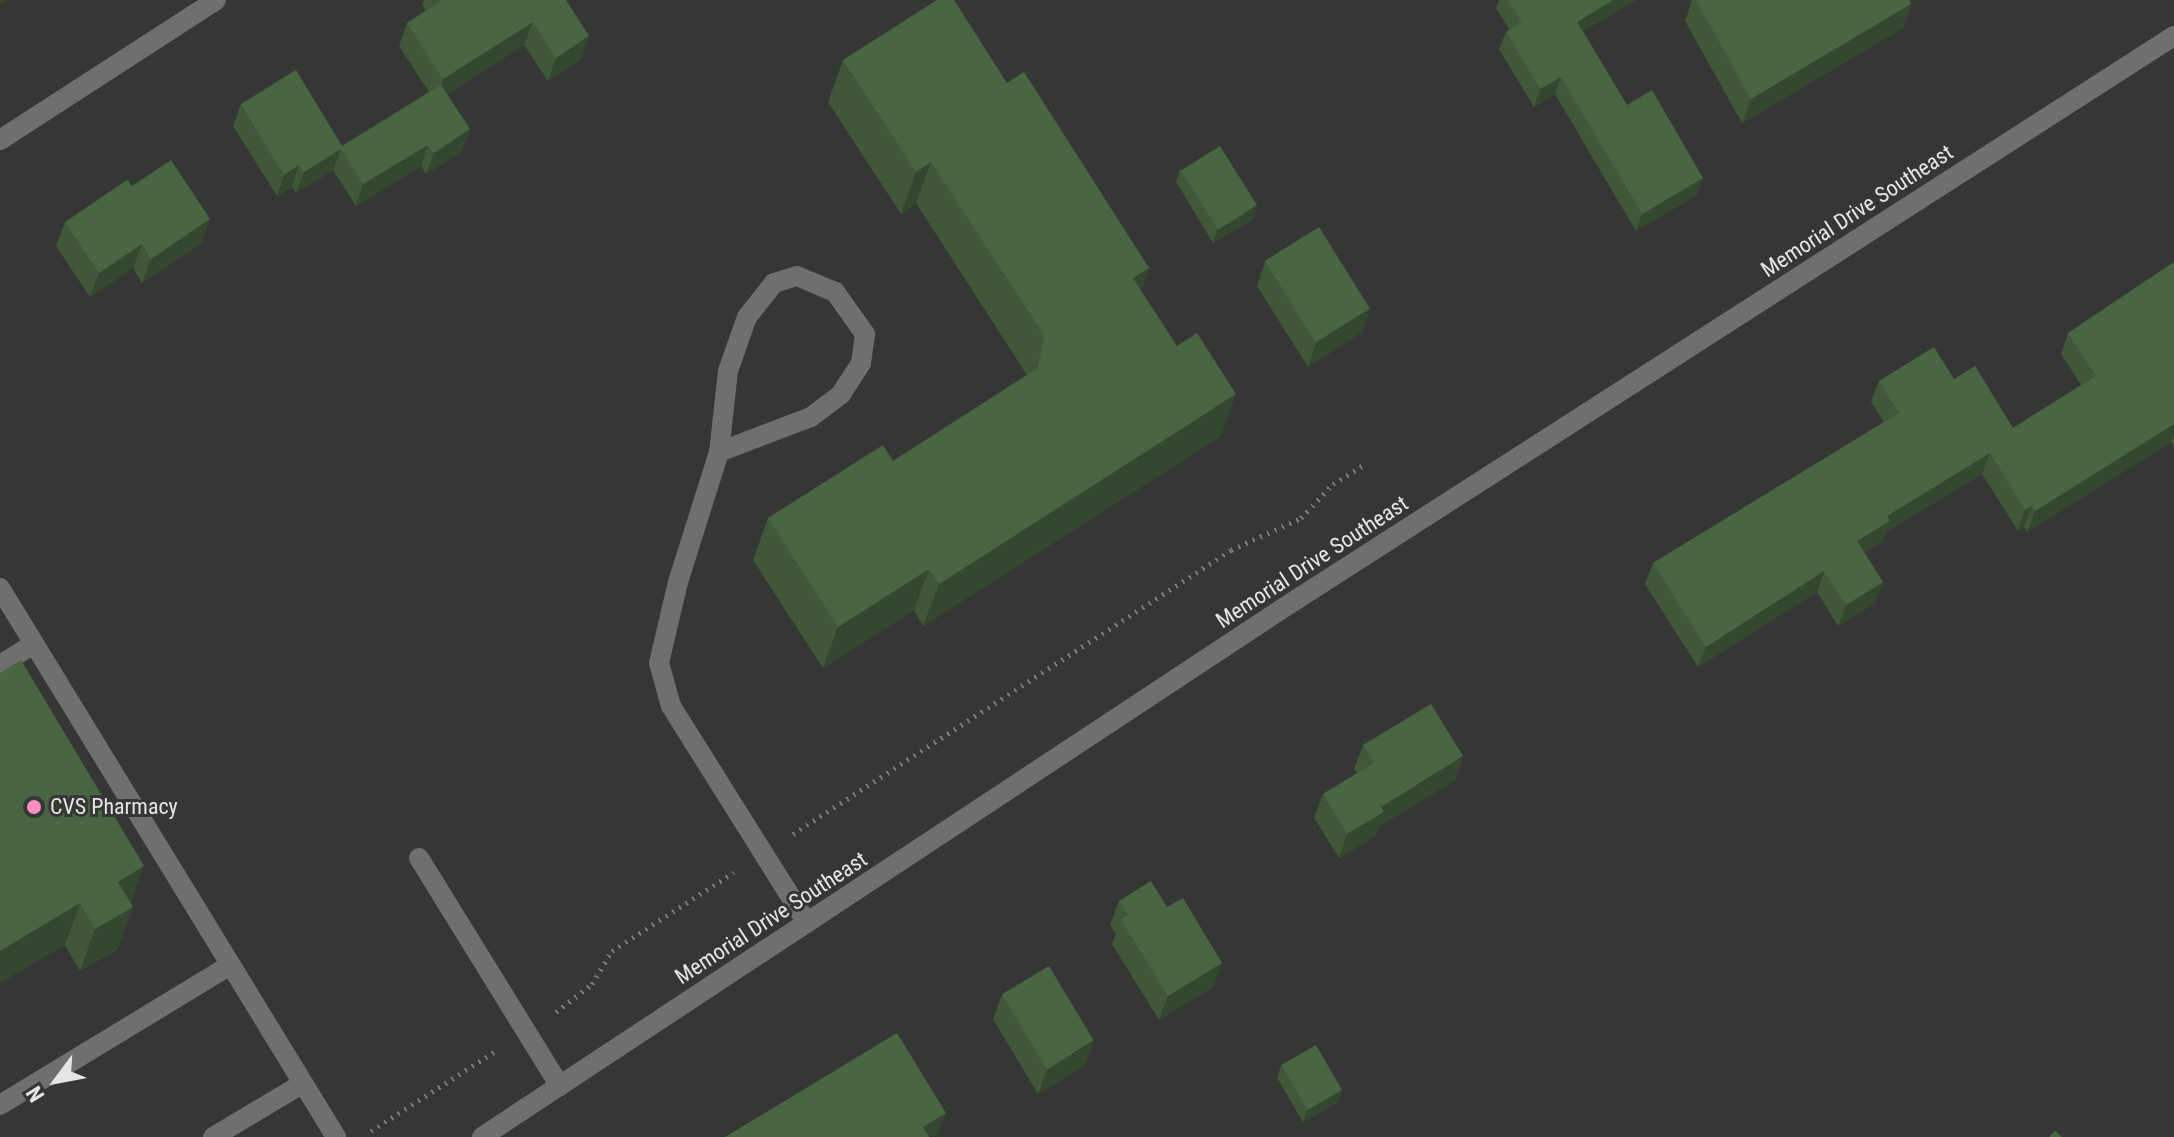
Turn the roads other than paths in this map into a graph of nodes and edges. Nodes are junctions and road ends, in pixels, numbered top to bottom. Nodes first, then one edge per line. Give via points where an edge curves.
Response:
1 (216, 0) edge
2 (2174, 36) edge
3 (0, 140) edge
4 (719, 452) junction
5 (0, 588) edge
6 (34, 644) junction
7 (0, 665) edge
8 (419, 858) dead end
9 (807, 923) junction
10 (230, 965) junction
11 (302, 1084) junction
12 (560, 1086) junction
13 (0, 1105) edge
14 (213, 1137) edge
15 (336, 1137) edge
16 (482, 1137) edge

1 - 3 street
2 - 9 street, Memorial Drive Southeast via 1291,603
4 - 4 street via 728,371 747,317 774,283 797,276 835,292 865,334 861,363 841,394 811,417
4 - 9 street via 659,663 671,706
5 - 6 street
6 - 7 street
6 - 10 street
8 - 12 street
9 - 12 street, Memorial Drive Southeast
10 - 11 street
10 - 13 street
11 - 14 street
11 - 15 street
12 - 16 street, Memorial Drive Southeast

